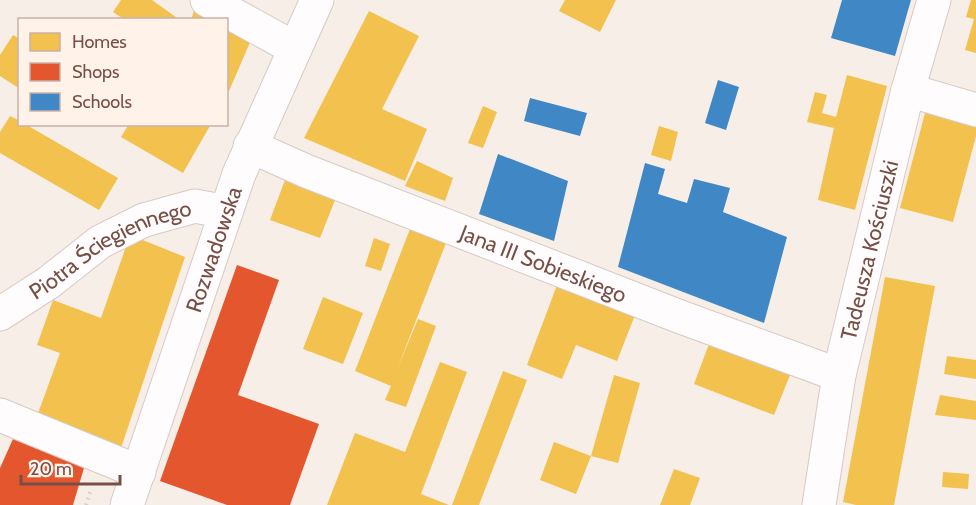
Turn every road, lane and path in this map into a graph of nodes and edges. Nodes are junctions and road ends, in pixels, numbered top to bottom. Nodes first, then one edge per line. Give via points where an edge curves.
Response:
1 (207, 0) edge
2 (317, 0) edge
3 (934, 0) edge
4 (294, 48) junction
5 (908, 90) junction
6 (976, 110) edge
7 (250, 146) junction
8 (226, 212) junction
9 (0, 314) edge
10 (839, 375) junction
11 (0, 416) edge
12 (139, 472) junction
13 (127, 505) edge
14 (819, 505) edge

1 - 4 street
2 - 4 street, Rozwadowska
3 - 5 street, Tadeusza Kościuszki
4 - 7 street, Rozwadowska
5 - 6 street
5 - 10 street, Tadeusza Kościuszki
7 - 8 street, Rozwadowska
7 - 10 street, Jana III Sobieskiego via 656,308
8 - 9 street, Piotra Ściegiennego via 195,206 144,220 100,242
8 - 12 street, Rozwadowska
10 - 14 street, Tadeusza Kościuszki
11 - 12 street
12 - 13 street, Rozwadowska

